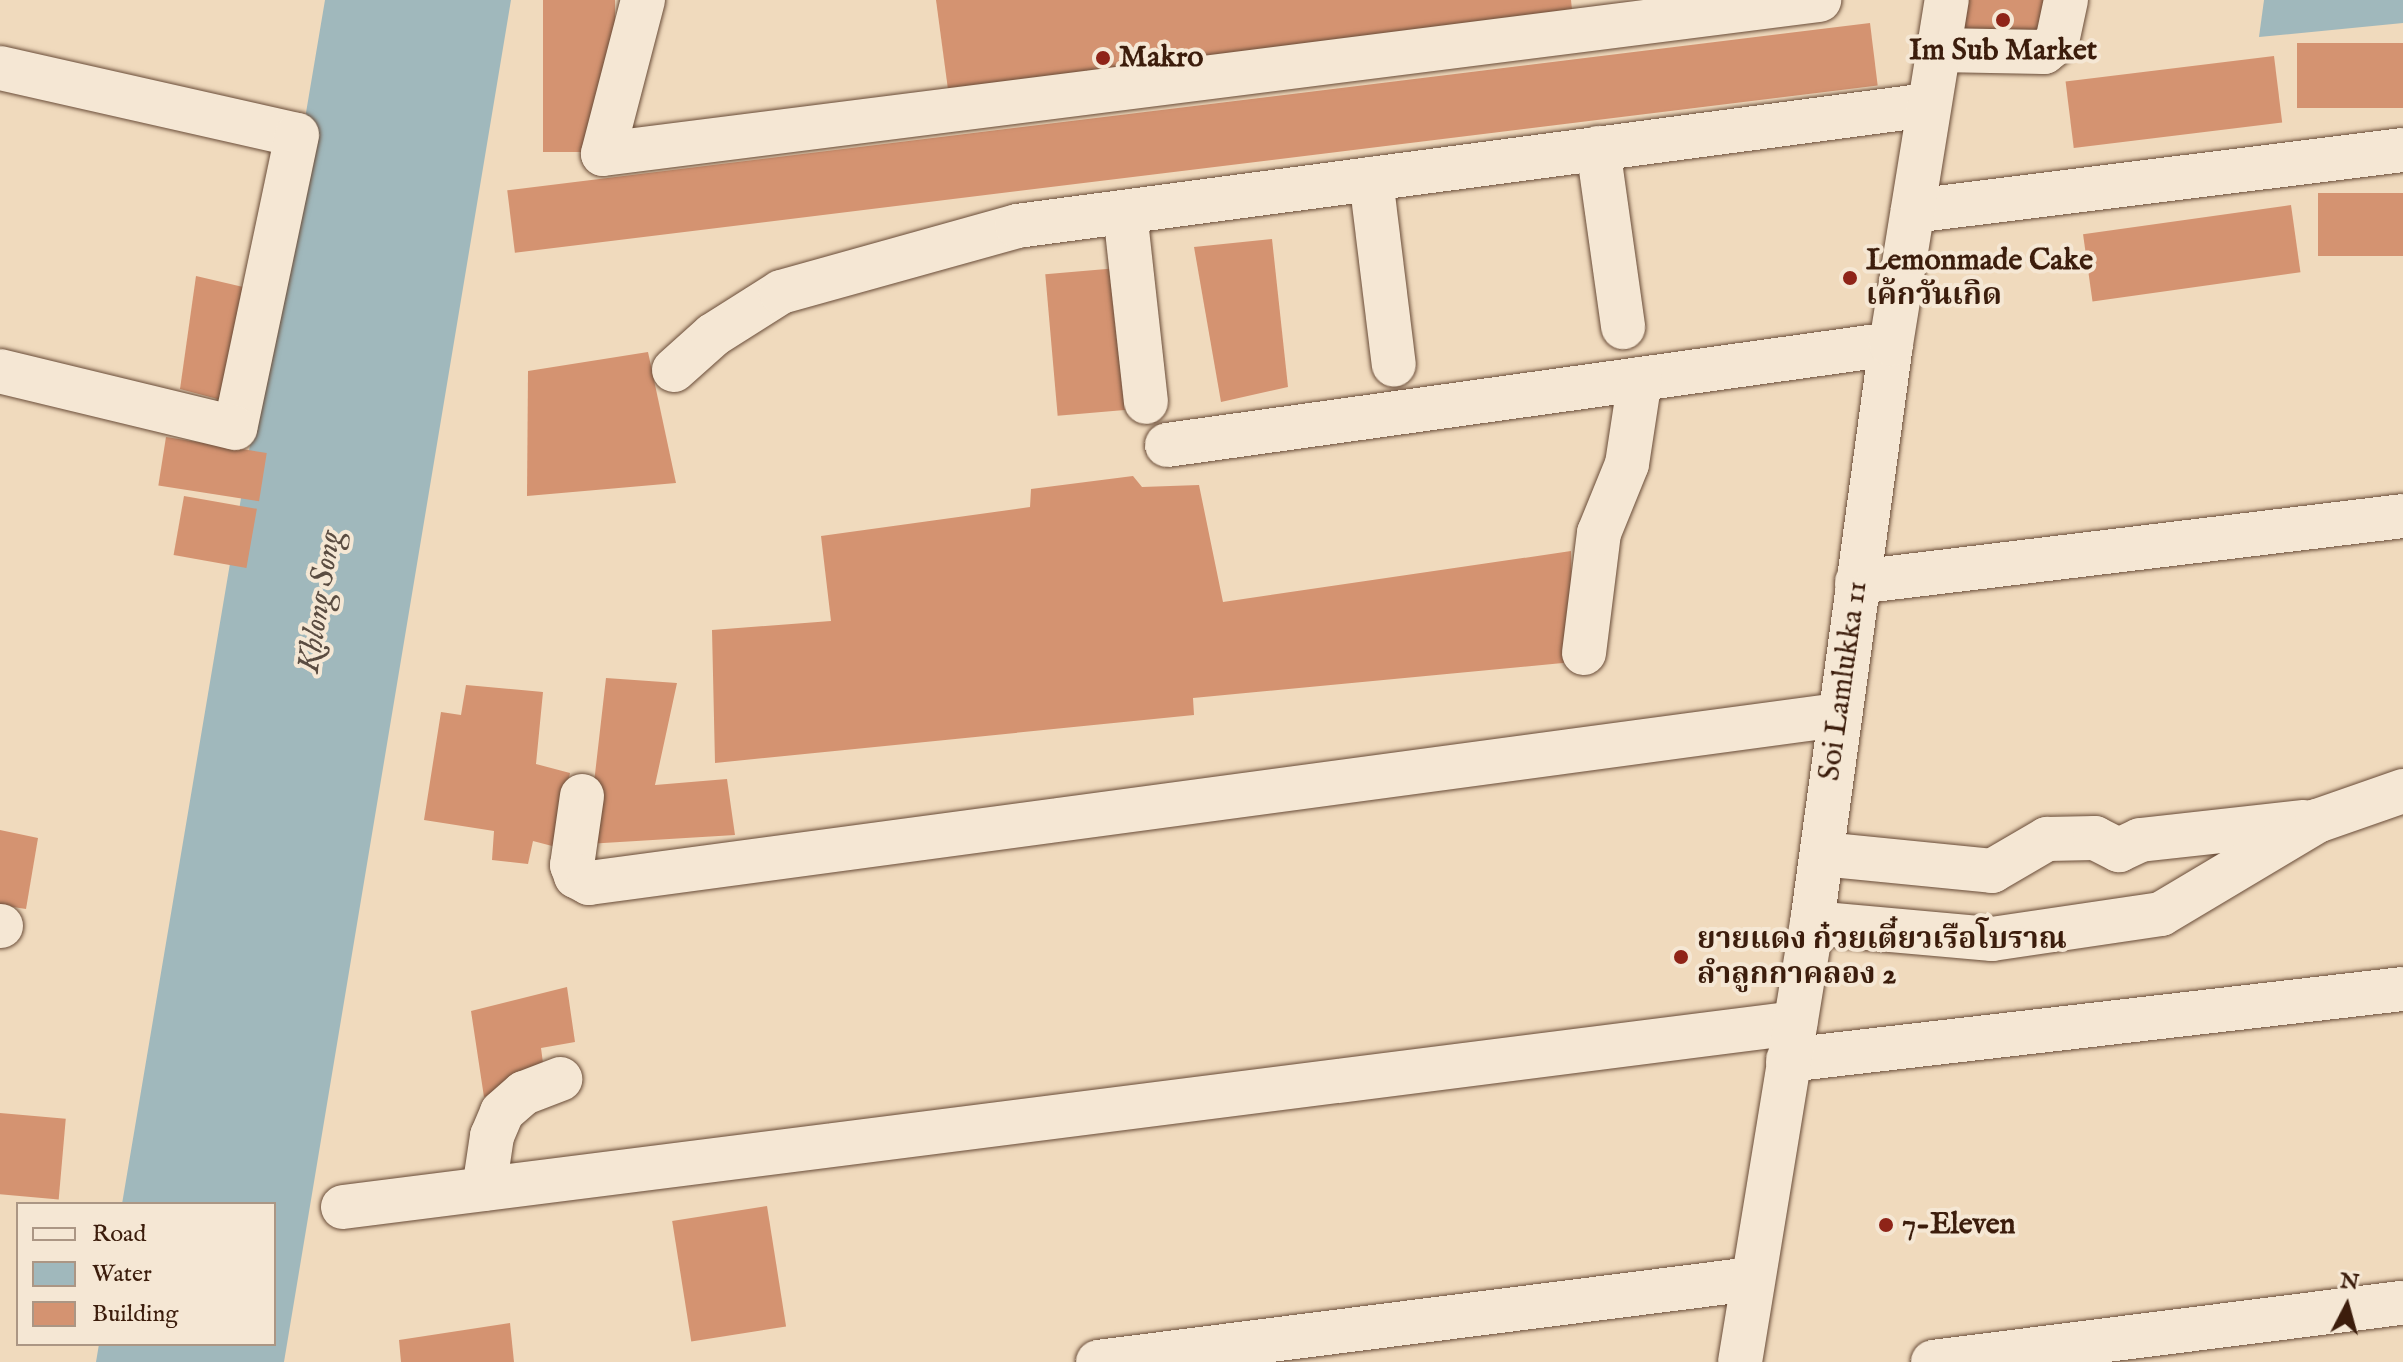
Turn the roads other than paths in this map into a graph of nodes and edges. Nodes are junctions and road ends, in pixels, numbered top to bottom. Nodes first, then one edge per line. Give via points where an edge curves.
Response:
1 (643, 0) edge
2 (1819, 0) edge
3 (1947, 0) edge
4 (2066, 0) edge
5 (1583, 14) edge
6 (1938, 50) junction
7 (0, 68) edge
8 (1928, 105) junction
9 (1598, 148) junction
10 (2403, 150) edge
11 (1371, 179) junction
12 (1913, 211) junction
13 (1125, 212) junction
14 (1623, 327) dead end
15 (1891, 344) junction
16 (1394, 365) dead end
17 (674, 370) dead end
18 (0, 371) edge
19 (1640, 379) junction
20 (1146, 402) dead end
21 (1167, 445) dead end
22 (2403, 516) edge
23 (1857, 582) junction
24 (1584, 653) dead end
25 (1838, 715) junction
26 (2403, 791) edge
27 (582, 796) dead end
28 (2317, 821) junction
29 (2140, 840) junction
30 (1822, 854) junction
31 (1992, 871) junction
32 (2161, 914) junction
33 (1812, 923) junction
34 (1992, 939) junction
35 (2403, 989) edge
36 (1791, 1042) junction
37 (560, 1079) dead end
38 (484, 1189) junction
39 (343, 1207) dead end
40 (1751, 1279) junction
41 (2403, 1303) edge
42 (1098, 1362) edge
43 (1740, 1362) edge
44 (1933, 1362) edge

1 - 5 street via 603,154
2 - 5 street
3 - 6 street, Soi Lamlukka 11
4 - 6 street via 2057,42 2044,52
6 - 8 street, Soi Lamlukka 11
7 - 18 street via 297,135 235,428
8 - 9 street
8 - 12 street, Soi Lamlukka 11
9 - 11 street
9 - 14 street
10 - 12 street
11 - 13 street
11 - 16 street
12 - 15 street, Soi Lamlukka 11
13 - 17 street via 1017,226 781,292 713,335
13 - 20 street
15 - 19 street
15 - 23 street, Soi Lamlukka 11
19 - 21 street
19 - 24 street via 1627,464 1599,533
22 - 23 street
23 - 25 street, Soi Lamlukka 11
25 - 27 street via 589,883 576,876 572,865
25 - 30 street, Soi Lamlukka 11
26 - 28 street
28 - 29 street
28 - 32 street
29 - 31 street via 2119,850 2095,838 2047,839
29 - 32 street via 2122,856 2110,878 2112,902 2123,912
30 - 31 street
30 - 33 street, Soi Lamlukka 11
31 - 34 street via 2008,884 2012,899 2007,922
32 - 34 street
33 - 34 street
33 - 36 street, Soi Lamlukka 11
35 - 36 street
36 - 38 street
36 - 40 street, Soi Lamlukka 11
37 - 38 street via 524,1093 502,1112 492,1136
38 - 39 street
40 - 42 street
40 - 43 street, Soi Lamlukka 11
41 - 44 street

